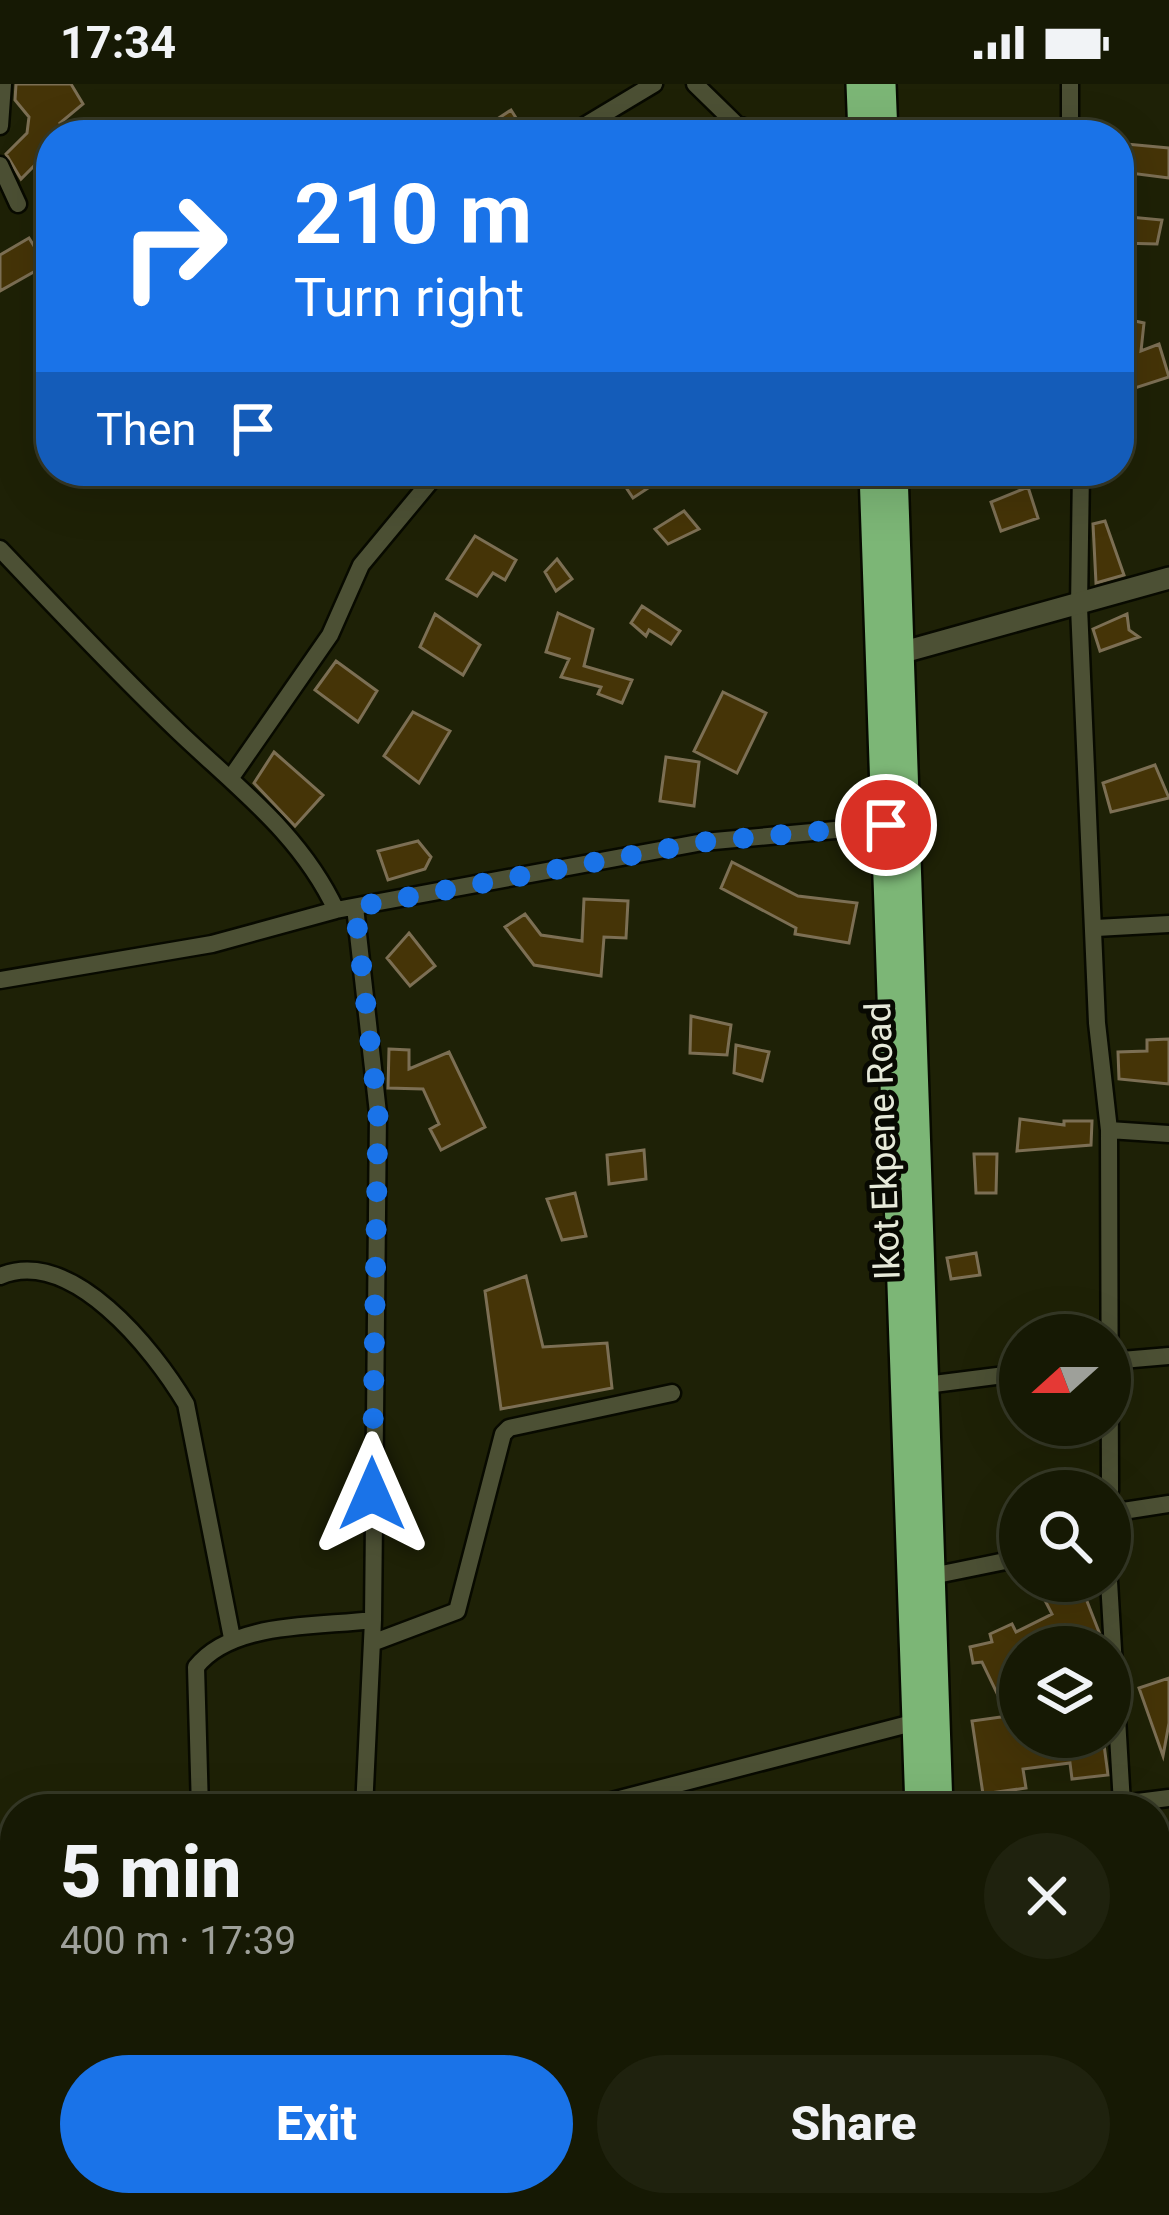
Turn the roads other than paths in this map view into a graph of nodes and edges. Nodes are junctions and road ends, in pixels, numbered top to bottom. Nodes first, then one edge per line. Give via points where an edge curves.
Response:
1 (3, 84) edge
2 (654, 84) edge
3 (694, 84) edge
4 (860, 84) edge
5 (882, 84) edge
6 (1070, 84) edge
7 (594, 120) edge
8 (732, 120) edge
9 (861, 120) edge
10 (883, 120) edge
11 (1070, 120) edge
12 (0, 126) edge
13 (0, 165) edge
14 (18, 204) dead end
15 (427, 486) edge
16 (874, 486) edge
17 (894, 486) edge
18 (1081, 486) edge
19 (0, 549) edge
20 (1169, 578) edge
21 (1079, 607) junction
22 (900, 653) junction
23 (230, 778) junction
24 (898, 825) junction
25 (345, 909) junction
26 (1169, 924) edge
27 (1096, 928) junction
28 (0, 980) edge
29 (1109, 1130) junction
30 (1169, 1134) edge
31 (0, 1276) edge
32 (1111, 1314) edge
33 (1169, 1356) edge
34 (1131, 1359) edge
35 (999, 1376) edge
36 (926, 1385) junction
37 (672, 1394) dead end
38 (1169, 1504) edge
39 (1131, 1510) edge
40 (999, 1562) edge
41 (921, 1578) junction
42 (1110, 1602) edge
43 (373, 1620) junction
44 (232, 1638) junction
45 (372, 1642) junction
46 (926, 1719) junction
47 (200, 1794) edge
48 (365, 1794) edge
49 (638, 1794) edge
50 (920, 1794) edge
51 (937, 1794) edge
52 (1121, 1794) edge

1 - 12 street
2 - 7 street
3 - 8 street
4 - 9 highway
5 - 10 highway
6 - 11 street
13 - 14 street
15 - 23 street via 361,565 330,635
16 - 24 highway, Ikot Ekpene Road
17 - 22 highway, Ikot Ekpene Road
18 - 21 street
19 - 23 street
20 - 21 street
21 - 22 street
21 - 27 street
22 - 24 highway, Ikot Ekpene Road
23 - 25 street via 304,853
24 - 25 street via 703,842
24 - 36 highway, Ikot Ekpene Road
24 - 41 highway, Ikot Ekpene Road
25 - 28 street via 212,944
25 - 43 street via 378,1113
26 - 27 street
27 - 29 street via 1096,1023
29 - 30 street
29 - 32 street
31 - 44 street via 32,1269 106,1302 172,1380 186,1404
33 - 34 street
35 - 36 street
36 - 41 highway, Ikot Ekpene Road
37 - 45 street via 509,1428 458,1611
38 - 39 street
40 - 41 street
41 - 46 highway, Ikot Ekpene Road
42 - 52 street
43 - 44 street
43 - 45 street
44 - 47 street via 196,1667
45 - 48 street
46 - 49 street
46 - 50 highway, Ikot Ekpene Road
46 - 51 highway, Ikot Ekpene Road

